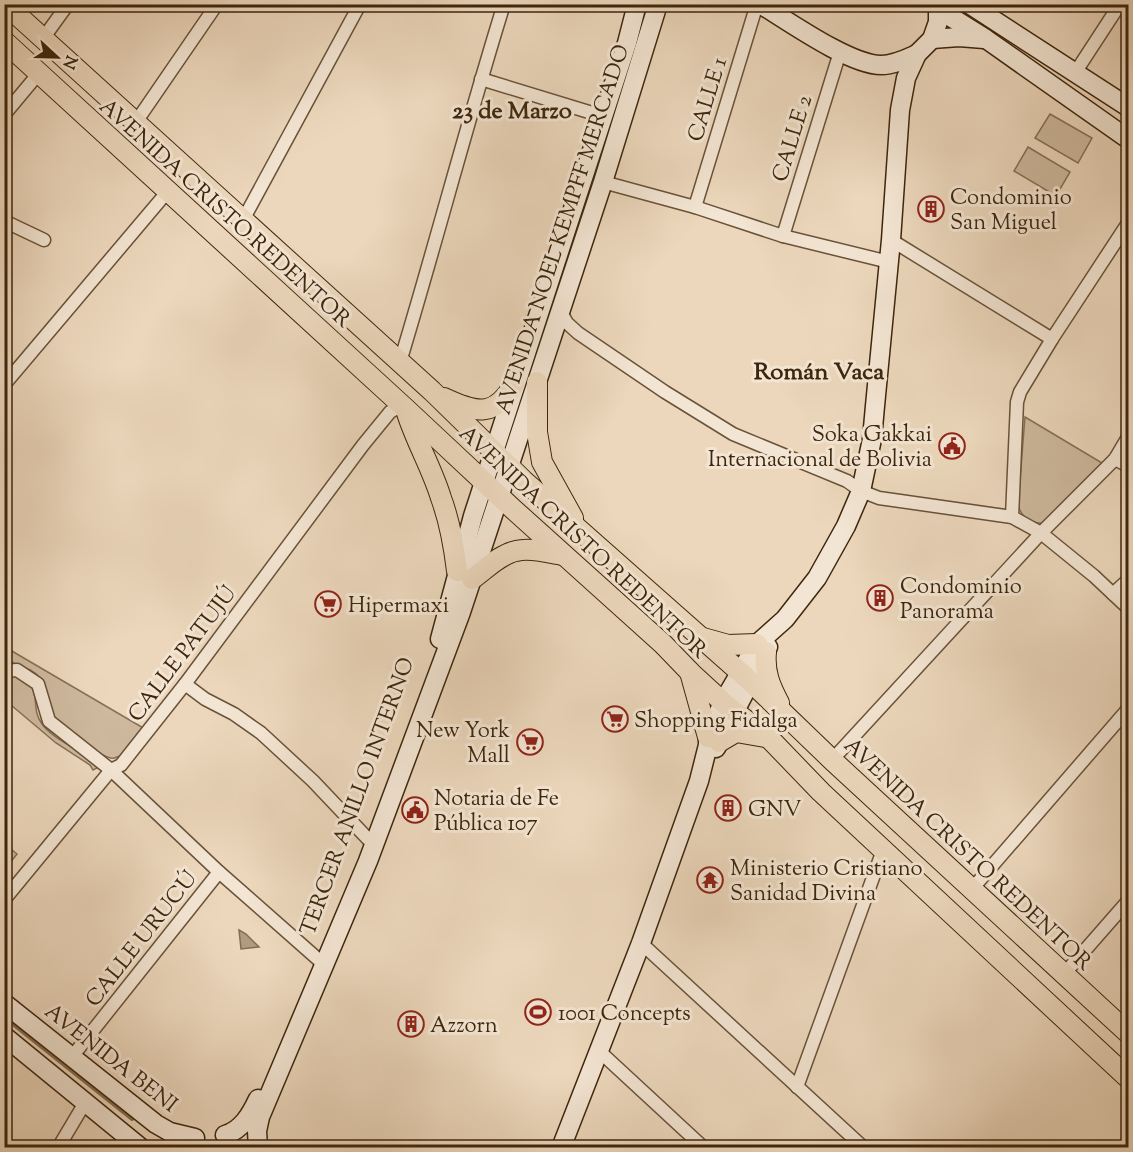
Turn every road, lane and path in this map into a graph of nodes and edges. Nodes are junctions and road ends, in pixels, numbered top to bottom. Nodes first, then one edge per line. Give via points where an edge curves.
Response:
1 (5, 4) edge
2 (68, 4) edge
3 (217, 4) edge
4 (360, 4) edge
5 (504, 4) edge
6 (637, 4) edge
7 (658, 4) edge
8 (758, 4) edge
9 (969, 4) edge
10 (1120, 4) edge
11 (938, 7) edge
12 (4, 25) edge
13 (1018, 37) junction
14 (932, 39) junction
15 (986, 39) junction
16 (42, 40) junction
17 (4, 41) edge
18 (840, 52) junction
19 (917, 54) junction
20 (873, 64) junction
21 (1075, 73) junction
22 (45, 79) junction
23 (481, 79) junction
24 (903, 94) junction
25 (1128, 107) edge
26 (4, 115) edge
27 (602, 116) junction
28 (136, 122) junction
29 (1128, 139) edge
30 (603, 182) junction
31 (168, 191) junction
32 (695, 207) junction
33 (243, 220) junction
34 (4, 221) edge
35 (1128, 223) edge
36 (783, 236) junction
37 (44, 240) dead end
38 (891, 240) junction
39 (889, 262) junction
40 (560, 310) junction
41 (578, 333) junction
42 (550, 339) junction
43 (1052, 339) junction
44 (400, 362) junction
45 (537, 382) junction
46 (514, 384) junction
47 (4, 385) edge
48 (384, 389) junction
49 (432, 391) junction
50 (404, 406) junction
51 (381, 423) junction
52 (1128, 437) edge
53 (493, 453) junction
54 (1114, 459) junction
55 (1128, 466) edge
56 (510, 468) junction
57 (484, 482) junction
58 (861, 491) junction
59 (499, 496) junction
60 (1012, 517) junction
61 (1041, 533) junction
62 (581, 534) junction
63 (563, 555) junction
64 (464, 575) junction
65 (1128, 579) edge
66 (1113, 594) junction
67 (1128, 608) edge
68 (704, 642) junction
69 (761, 648) junction
70 (4, 671) edge
71 (691, 673) junction
72 (745, 677) junction
73 (185, 684) junction
74 (729, 707) junction
75 (1128, 709) edge
76 (784, 714) junction
77 (768, 737) junction
78 (713, 740) junction
79 (832, 760) junction
80 (111, 770) junction
81 (368, 839) junction
82 (883, 850) junction
83 (219, 872) junction
84 (972, 889) junction
85 (4, 900) edge
86 (1128, 902) edge
87 (641, 943) junction
88 (320, 961) junction
89 (1065, 974) junction
90 (4, 1002) edge
91 (1128, 1033) edge
92 (4, 1036) edge
93 (598, 1050) junction
94 (71, 1058) junction
95 (1128, 1078) edge
96 (797, 1087) junction
97 (86, 1101) junction
98 (225, 1135) junction
99 (1128, 1142) edge
100 (188, 1143) edge
101 (58, 1148) edge
102 (141, 1148) edge
103 (251, 1148) edge
104 (258, 1148) edge
105 (561, 1148) edge
106 (704, 1148) edge
107 (864, 1148) edge
108 (1124, 1148) edge

1 - 16 main road, AVENIDA CRISTO REDENTOR
2 - 16 street
3 - 28 street
4 - 33 street
5 - 23 street
6 - 27 main road, AVENIDA NOEL KEMPFF MERCADO
7 - 30 main road, AVENIDA NOEL KEMPFF MERCADO
8 - 18 main road
8 - 32 street, CALLE 1
9 - 13 main road
10 - 21 street
11 - 14 main road
11 - 15 main road
12 - 16 main road via 28,44
13 - 15 main road via 1000,30
13 - 21 main road
14 - 15 main road
14 - 19 main road
15 - 29 main road
16 - 28 main road, AVENIDA CRISTO REDENTOR
17 - 22 main road, AVENIDA CRISTO REDENTOR
18 - 20 main road
18 - 36 street, CALLE 2
19 - 20 main road via 897,63
19 - 24 main road
20 - 24 main road via 893,78
21 - 25 main road
22 - 26 street via 21,96
22 - 31 main road, AVENIDA CRISTO REDENTOR
22 - 33 main road via 49,70 65,73 206,198
23 - 27 street
23 - 44 street
24 - 38 main road
27 - 46 main road, AVENIDA NOEL KEMPFF MERCADO
28 - 33 main road, AVENIDA CRISTO REDENTOR
30 - 32 street
30 - 40 main road, AVENIDA NOEL KEMPFF MERCADO
31 - 47 street
31 - 48 main road, AVENIDA CRISTO REDENTOR
32 - 36 street
33 - 44 main road, AVENIDA CRISTO REDENTOR
34 - 37 street
35 - 43 street
36 - 39 street
38 - 39 main road
38 - 43 street
39 - 58 main road via 872,439
40 - 41 street
40 - 42 main road, AVENIDA NOEL KEMPFF MERCADO
41 - 42 street
41 - 58 street via 733,434 847,481
42 - 45 main road, AVENIDA NOEL KEMPFF MERCADO
43 - 60 street via 1017,402
44 - 49 main road, AVENIDA CRISTO REDENTOR
45 - 56 main road, AVENIDA NOEL KEMPFF MERCADO
45 - 62 main road via 537,432 543,462
46 - 49 main road via 499,405 479,411
46 - 53 main road, AVENIDA NOEL KEMPFF MERCADO
48 - 50 main road, AVENIDA CRISTO REDENTOR
48 - 51 street
49 - 53 main road, AVENIDA CRISTO REDENTOR
50 - 51 street, CALLE PATUJÚ via 395,408
50 - 57 main road, AVENIDA CRISTO REDENTOR
50 - 64 main road via 442,498
51 - 73 street, CALLE PATUJÚ
52 - 54 street
53 - 56 main road, AVENIDA CRISTO REDENTOR
53 - 57 main road, TERCER ANILLO INTERNO
54 - 55 street
54 - 61 street
56 - 59 main road, TERCER ANILLO INTERNO
56 - 62 main road, AVENIDA CRISTO REDENTOR
57 - 59 main road, AVENIDA CRISTO REDENTOR
57 - 64 main road, TERCER ANILLO INTERNO
58 - 60 street via 879,498
58 - 69 main road via 817,578
59 - 63 main road, AVENIDA CRISTO REDENTOR
59 - 64 main road, TERCER ANILLO INTERNO
60 - 61 street
61 - 66 street
61 - 79 street
62 - 68 main road, AVENIDA CRISTO REDENTOR
63 - 64 main road via 514,551
63 - 71 main road, AVENIDA CRISTO REDENTOR
64 - 81 main road, TERCER ANILLO INTERNO
64 - 104 main road, TERCER ANILLO INTERNO via 411,747 371,853 260,1117
65 - 66 street
66 - 67 street
68 - 69 main road
68 - 71 main road via 719,660 715,673 706,678
68 - 72 main road, AVENIDA CRISTO REDENTOR
69 - 72 main road
69 - 76 main road via 768,680
70 - 80 street via 17,670 38,684 49,721
71 - 74 main road, AVENIDA CRISTO REDENTOR
71 - 78 main road
72 - 74 main road
72 - 76 main road, AVENIDA CRISTO REDENTOR
73 - 80 street, CALLE PATUJÚ via 121,765
73 - 81 street via 261,733
74 - 77 main road, AVENIDA CRISTO REDENTOR
74 - 78 main road
75 - 84 street
76 - 77 main road via 767,707 760,710 758,723
76 - 79 main road, AVENIDA CRISTO REDENTOR
77 - 78 main road via 736,732
77 - 82 main road, AVENIDA CRISTO REDENTOR
78 - 87 main road via 708,745
79 - 84 main road, AVENIDA CRISTO REDENTOR
80 - 83 street
80 - 85 street, CALLE PATUJÚ
81 - 88 main road, TERCER ANILLO INTERNO
82 - 95 main road, AVENIDA CRISTO REDENTOR
82 - 96 street
83 - 88 street
83 - 94 street, CALLE URUCÚ
84 - 89 main road, AVENIDA CRISTO REDENTOR
86 - 89 street
87 - 93 main road
87 - 96 street
88 - 98 main road, TERCER ANILLO INTERNO via 251,1112 233,1133
89 - 91 main road, AVENIDA CRISTO REDENTOR
90 - 94 main road, AVENIDA BENI
92 - 97 main road
93 - 105 main road
93 - 106 street
94 - 100 main road, AVENIDA BENI via 156,1124
96 - 107 street
97 - 101 street
97 - 102 main road
98 - 100 main road via 210,1134
98 - 103 main road
99 - 108 street

